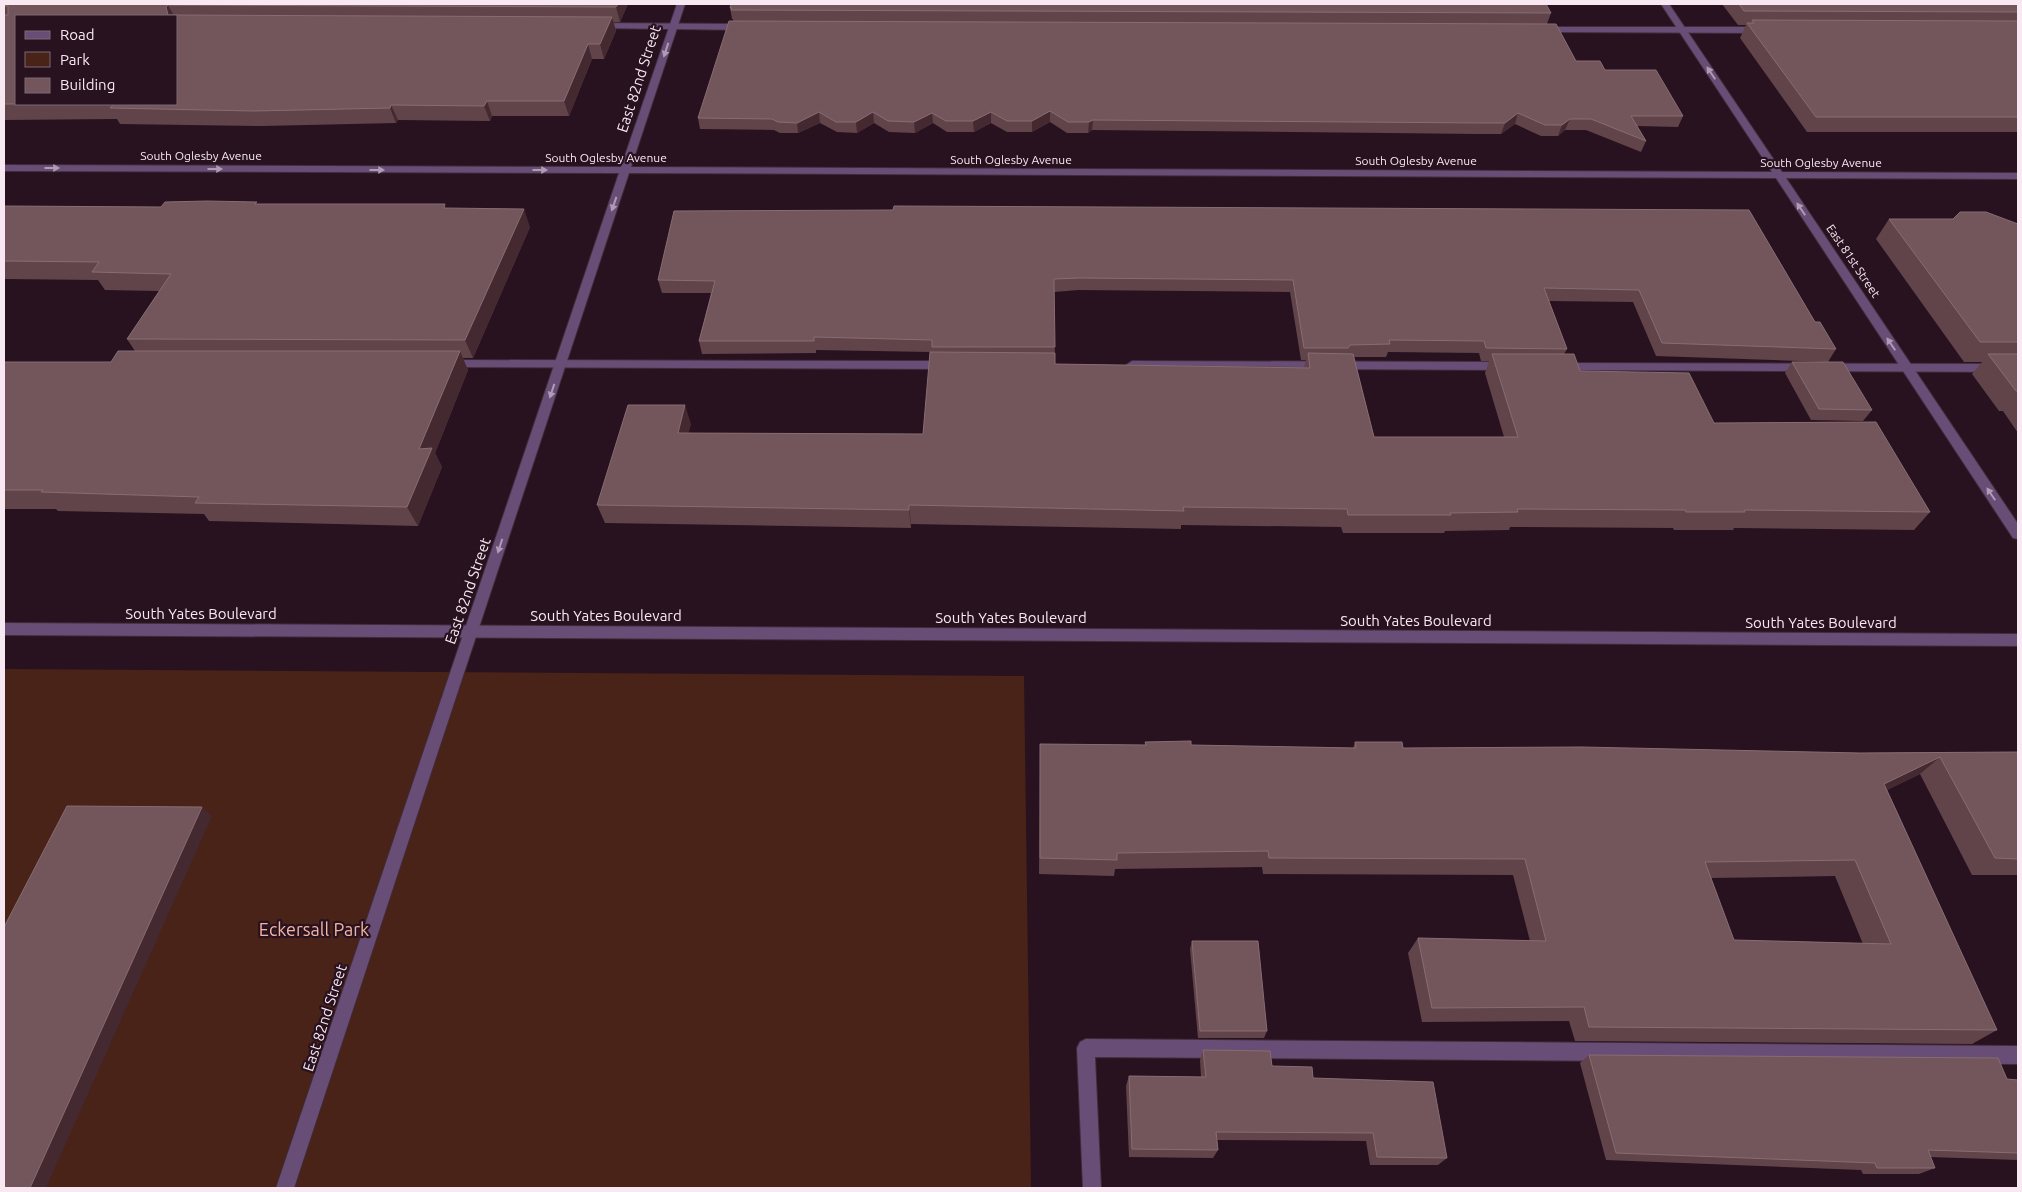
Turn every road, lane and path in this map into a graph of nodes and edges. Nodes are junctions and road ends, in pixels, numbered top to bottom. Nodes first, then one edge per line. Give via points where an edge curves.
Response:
1 (682, 4) edge
2 (1665, 4) edge
3 (582, 26) edge
4 (674, 27) junction
5 (759, 27) edge
6 (1534, 29) edge
7 (1682, 30) junction
8 (1772, 30) edge
9 (4, 168) edge
10 (626, 170) junction
11 (1779, 175) junction
12 (2018, 176) edge
13 (437, 364) edge
14 (561, 364) junction
15 (963, 365) edge
16 (1123, 365) edge
17 (1512, 366) edge
18 (1552, 366) edge
19 (1907, 368) junction
20 (2018, 368) edge
21 (2018, 534) edge
22 (4, 629) edge
23 (471, 632) junction
24 (2018, 640) edge
25 (2018, 1055) edge
26 (285, 1188) edge
27 (1092, 1188) edge

1 - 4 street, East 82nd Street
2 - 7 street, East 81st Street
3 - 4 street
4 - 5 street
4 -> 10 street, East 82nd Street
6 - 7 street
7 - 8 street
11 -> 7 street, East 81st Street
9 -> 10 street, South Oglesby Avenue
10 - 11 street, South Oglesby Avenue
10 -> 14 street, East 82nd Street
11 - 12 street, South Oglesby Avenue
19 -> 11 street, East 81st Street
13 - 14 street
14 - 15 street
14 -> 23 street, East 82nd Street
16 - 17 street
18 - 19 street
19 - 20 street
21 -> 19 street, East 81st Street
22 - 23 street, South Yates Boulevard
23 - 24 street, South Yates Boulevard
23 - 26 street, East 82nd Street
25 - 27 street via 1086,1048

